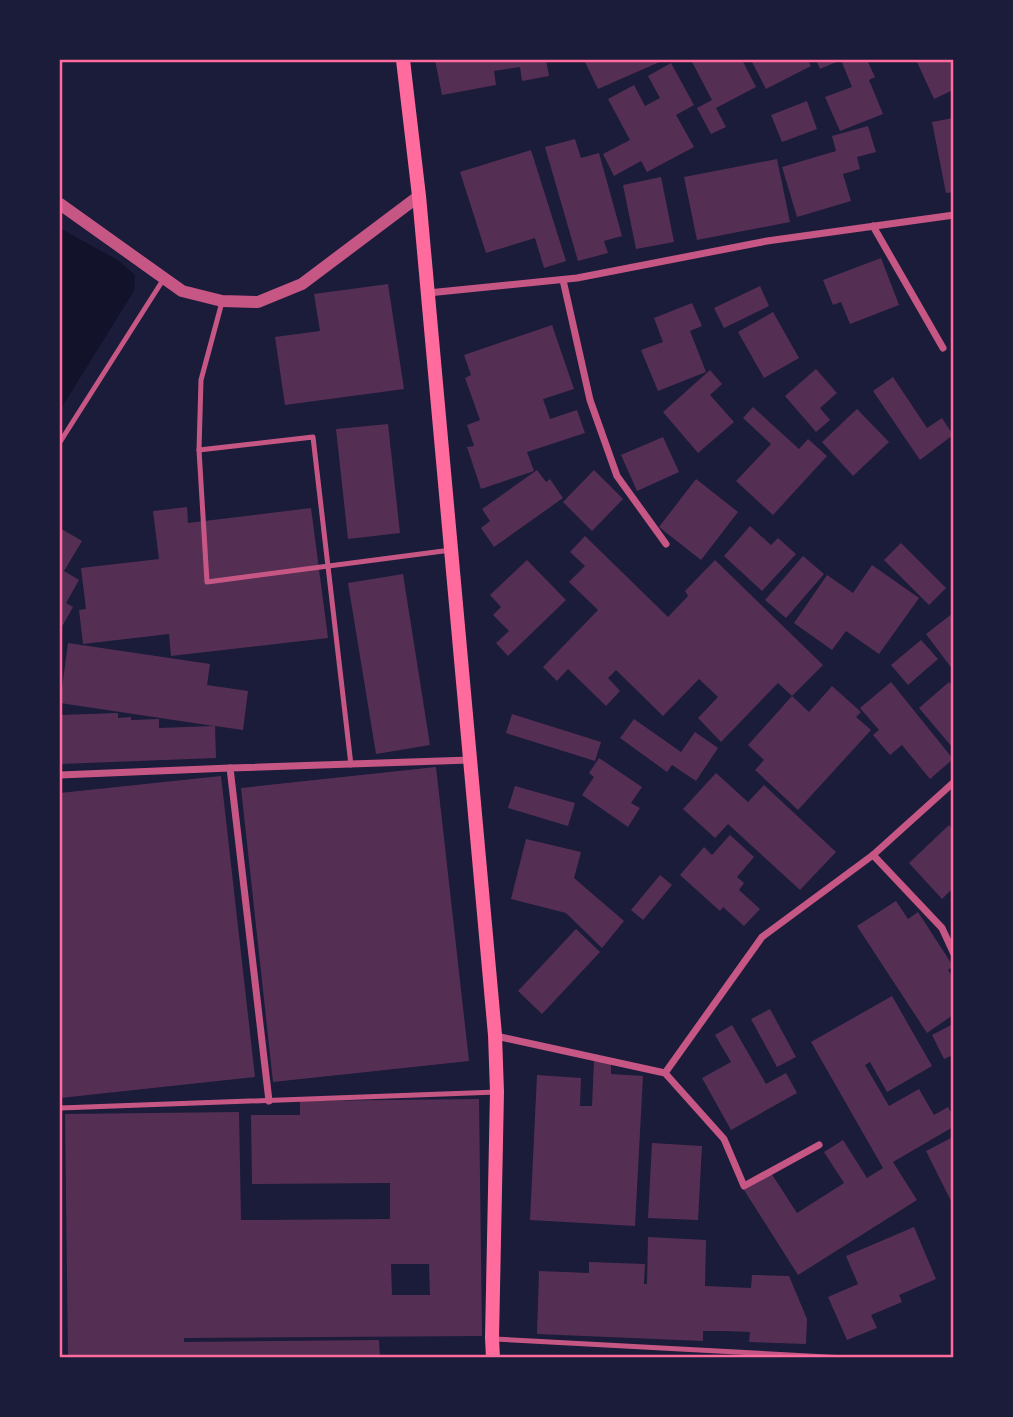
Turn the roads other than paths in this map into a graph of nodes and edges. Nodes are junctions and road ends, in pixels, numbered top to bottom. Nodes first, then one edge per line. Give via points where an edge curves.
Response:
1 (403, 60) edge
2 (419, 196) junction
3 (60, 204) edge
4 (954, 215) edge
5 (873, 226) junction
6 (164, 278) junction
7 (563, 280) junction
8 (427, 293) junction
9 (222, 301) junction
10 (943, 348) dead end
11 (60, 442) edge
12 (199, 450) junction
13 (666, 544) dead end
14 (451, 550) junction
15 (328, 566) junction
16 (470, 760) junction
17 (351, 765) junction
18 (229, 768) junction
19 (60, 775) edge
20 (954, 782) edge
21 (873, 855) junction
22 (954, 954) edge
23 (495, 1035) junction
24 (665, 1073) junction
25 (497, 1093) junction
26 (268, 1101) junction
27 (60, 1108) edge
28 (819, 1145) dead end
29 (492, 1338) junction
30 (493, 1357) edge
31 (845, 1357) edge

1 - 2 main road
2 - 8 main road
2 - 9 street via 302,284 258,302
3 - 6 street
4 - 5 street
5 - 7 street
5 - 10 street
6 - 9 street via 182,291
6 - 11 lane
7 - 8 street
7 - 13 street via 590,400 617,476
8 - 14 main road
9 - 12 lane via 201,380
12 - 15 lane via 313,437
12 - 15 lane via 207,582
14 - 15 lane
14 - 16 main road
15 - 17 lane
16 - 17 street
16 - 23 main road
17 - 18 street
18 - 19 street
18 - 26 street
20 - 21 street
21 - 22 street via 942,928
21 - 24 street via 762,937
23 - 24 street
23 - 25 main road
24 - 28 street via 724,1139 744,1186
25 - 26 lane
25 - 29 main road
26 - 27 lane
29 - 30 main road
29 - 31 lane

